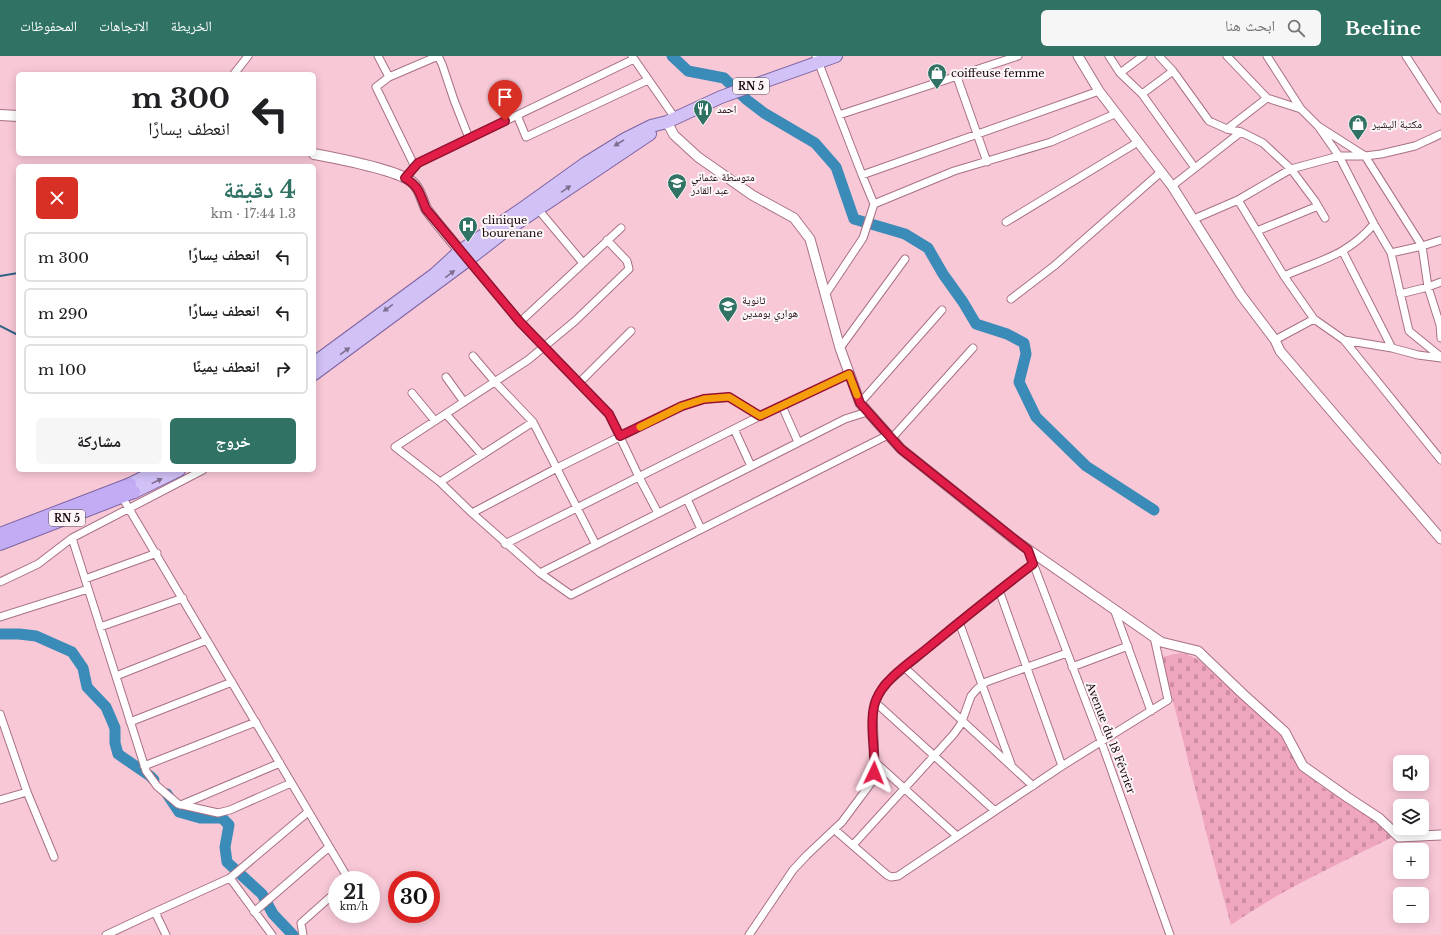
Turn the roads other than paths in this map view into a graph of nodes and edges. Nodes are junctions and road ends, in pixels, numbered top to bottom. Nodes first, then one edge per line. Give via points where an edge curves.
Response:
1 (248, 56) edge
2 (378, 56) edge
3 (438, 56) edge
4 (836, 56) edge
5 (1018, 56) edge
6 (1078, 56) edge
7 (1109, 56) edge
8 (1143, 56) edge
9 (1159, 56) edge
10 (1227, 56) edge
11 (1267, 56) edge
12 (1406, 56) edge
13 (633, 58) edge
14 (817, 59) edge
15 (1173, 71) junction
16 (236, 72) edge
17 (1120, 73) junction
18 (389, 77) junction
19 (957, 77) junction
20 (648, 80) junction
21 (1099, 91) junction
22 (1142, 94) junction
23 (1267, 98) junction
24 (1301, 109) junction
25 (1441, 110) edge
26 (1117, 113) junction
27 (0, 115) edge
28 (517, 115) junction
29 (839, 115) junction
30 (16, 116) edge
31 (671, 120) junction
32 (1318, 126) junction
33 (1227, 129) junction
34 (1241, 132) junction
35 (979, 134) junction
36 (1441, 134) edge
37 (469, 138) junction
38 (1138, 142) junction
39 (316, 154) edge
40 (1339, 156) junction
41 (1366, 156) junction
42 (988, 162) junction
43 (415, 167) junction
44 (1195, 168) junction
45 (1291, 169) junction
46 (1161, 172) junction
47 (862, 175) junction
48 (405, 178) junction
49 (1172, 186) junction
50 (1238, 200) junction
51 (874, 204) junction
52 (1318, 206) junction
53 (537, 208) junction
54 (1325, 218) dead end
55 (1194, 219) junction
56 (1006, 222) dead end
57 (1374, 224) junction
58 (621, 228) dead end
59 (1257, 231) junction
60 (607, 240) junction
61 (1441, 240) edge
62 (1422, 246) junction
63 (1343, 252) junction
64 (1391, 253) junction
65 (464, 255) junction
66 (905, 259) dead end
67 (583, 263) junction
68 (1284, 276) junction
69 (1441, 282) edge
70 (1428, 288) junction
71 (1400, 294) junction
72 (825, 295) junction
73 (1011, 299) dead end
74 (942, 310) dead end
75 (1314, 319) junction
76 (520, 322) junction
77 (1441, 325) edge
78 (631, 331) dead end
79 (1441, 338) edge
80 (1275, 340) junction
81 (1344, 340) junction
82 (543, 346) junction
83 (840, 348) junction
84 (973, 348) dead end
85 (1392, 348) junction
86 (473, 356) dead end
87 (1441, 358) edge
88 (316, 362) edge
89 (316, 372) edge
90 (849, 374) junction
91 (446, 377) dead end
92 (496, 382) junction
93 (579, 383) junction
94 (412, 393) dead end
95 (464, 402) junction
96 (860, 403) junction
97 (782, 406) junction
98 (868, 412) junction
99 (446, 414) junction
100 (760, 416) junction
101 (435, 421) junction
102 (533, 422) junction
103 (734, 429) junction
104 (620, 436) junction
105 (890, 437) junction
106 (798, 442) junction
107 (482, 455) junction
108 (1441, 460) edge
109 (751, 466) junction
110 (557, 468) junction
111 (155, 472) edge
112 (174, 472) edge
113 (199, 472) edge
114 (639, 477) junction
115 (440, 482) junction
116 (132, 488) junction
117 (122, 497) junction
118 (687, 499) junction
119 (130, 508) junction
120 (577, 508) junction
121 (472, 513) junction
122 (658, 513) junction
123 (701, 529) junction
124 (0, 534) edge
125 (72, 538) junction
126 (1441, 539) edge
127 (0, 544) edge
128 (506, 544) junction
129 (596, 545) junction
130 (1028, 550) junction
131 (157, 554) junction
132 (1033, 564) junction
133 (540, 573) junction
134 (85, 579) junction
135 (0, 582) edge
136 (88, 589) junction
137 (999, 590) junction
138 (183, 598) junction
139 (1114, 610) junction
140 (0, 617) edge
141 (959, 622) junction
142 (100, 627) junction
143 (1154, 637) junction
144 (208, 640) junction
145 (1128, 646) junction
146 (1067, 653) junction
147 (904, 667) junction
148 (1027, 667) junction
149 (1072, 667) junction
150 (116, 676) junction
151 (232, 682) junction
152 (982, 684) junction
153 (875, 702) junction
154 (1151, 711) junction
155 (0, 714) edge
156 (962, 720) junction
157 (130, 722) junction
158 (256, 722) junction
159 (1101, 741) junction
160 (934, 756) junction
161 (875, 762) junction
162 (280, 763) junction
163 (144, 766) junction
164 (1012, 766) junction
165 (1062, 766) junction
166 (292, 783) junction
167 (1033, 786) junction
168 (904, 789) junction
169 (27, 792) junction
170 (0, 800) edge
171 (181, 805) junction
172 (995, 811) junction
173 (308, 812) junction
174 (835, 830) junction
175 (1441, 835) edge
176 (957, 836) junction
177 (853, 845) junction
178 (329, 847) junction
179 (54, 856) dead end
180 (344, 871) edge
181 (230, 878) junction
182 (328, 900) edge
183 (155, 912) junction
184 (254, 912) junction
185 (122, 932) edge
186 (106, 935) edge
187 (166, 935) edge
188 (272, 935) edge
189 (303, 935) edge
190 (749, 935) edge
191 (1170, 935) edge

1 - 16 street
2 - 18 street
3 - 18 street
3 - 37 street
4 - 14 main road, RN 5
5 - 19 street
6 - 21 street
7 - 17 street
8 - 17 street
9 - 15 street
10 - 23 street
11 - 24 street
12 - 25 street
13 - 20 street
13 - 28 street
14 - 29 street
14 - 31 main road, RN 5
15 - 22 street
15 - 33 street via 1209,121
17 - 22 street
18 - 43 street via 376,87
19 - 29 street
19 - 35 street
20 - 28 street via 526,137
20 - 31 street
21 - 26 street
21 - 35 street
22 - 44 street
23 - 24 street
23 - 33 street
24 - 32 street
26 - 38 street
26 - 42 street via 1051,142
27 - 30 main road
28 - 37 street
29 - 47 street
53 -> 31 main road, RN 5
31 -> 65 main road, RN 5 via 651,126 599,155
31 - 72 street via 674,135 698,157 752,195 794,218 810,239
32 - 40 street
32 - 41 street
33 - 34 street
34 - 44 street
34 - 45 street via 1263,143
35 - 42 street
35 - 47 street
36 - 41 street via 1415,146
37 - 43 street via 418,163
38 - 46 street
38 - 56 street
39 - 48 main road
40 - 41 street
40 - 45 street
40 - 57 street
41 - 62 street
42 - 51 street via 954,171
43 - 48 street
44 - 49 street
45 - 50 street
45 - 52 street
46 - 49 street
46 - 73 street via 1054,266
47 - 51 street
48 - 65 main road via 414,183 426,209
49 - 55 street
50 - 55 street
50 - 59 street
51 - 72 street via 863,238
52 - 54 street
52 - 59 street
53 - 65 main road, RN 5 via 504,232
53 - 67 street
55 - 80 street via 1241,294
57 - 63 street
57 - 64 street
58 - 60 street
59 - 68 street
60 - 67 street
60 - 82 street via 627,261 629,269 575,321
61 - 62 street
62 - 64 street
62 - 70 street
63 - 68 street
63 - 85 street
64 - 71 street
65 - 76 street
65 -> 88 main road, RN 5
89 -> 65 main road, RN 5
66 - 83 street
67 - 76 street
68 - 75 street
69 - 70 street
70 - 71 street
70 - 77 street
71 - 87 street via 1409,331
72 - 83 street
74 - 96 street
75 - 80 street
75 - 81 street
76 - 82 street
77 - 79 street
78 - 93 street
80 - 126 street via 1280,350
81 - 85 street
81 - 108 street
82 - 92 street
82 - 93 street
83 - 90 street
84 - 105 street
85 - 87 street
86 - 92 street
90 - 96 street
90 - 97 street
91 - 95 street
92 - 95 street
92 - 102 street
93 - 104 street via 609,414
94 - 101 street
95 - 99 street
96 - 98 street
97 - 100 street
97 - 106 street
98 - 105 street
98 - 106 street via 845,418
99 - 101 street
99 - 107 street
100 - 103 street
100 - 104 street via 729,397 704,399 682,406
101 - 115 street via 395,446
102 - 107 street
102 - 110 street
103 - 109 street
103 - 114 street
104 - 110 street
104 - 114 street
105 - 123 street
105 - 130 street via 901,449
106 - 109 street
107 - 115 street
109 - 118 street
110 - 120 street
110 - 121 street
111 - 116 main road, RN 5
116 -> 112 main road, RN 5
113 - 119 street
114 - 120 street
114 - 122 street
115 - 121 street
116 - 117 highway, RN 5
116 - 124 highway, RN 5
117 - 119 street
117 - 127 highway, RN 5
118 - 122 street
118 - 123 street
119 - 125 street
119 - 131 street
120 - 128 street
120 - 129 street
121 - 128 street
122 - 129 street
123 - 133 street via 571,594
125 - 134 street
125 - 135 street via 38,564
128 - 133 street
129 - 133 street
130 - 132 street, Avenue du 18 Février
130 - 139 street
131 - 134 street
131 - 138 street
132 - 137 street
132 - 146 street, Avenue du 18 Février
134 - 136 street
136 - 140 street
136 - 142 street
137 - 141 street
137 - 148 street
138 - 142 street
138 - 144 street
139 - 143 street
139 - 145 street
141 - 147 street
141 - 152 street
142 - 150 street
143 - 154 street via 1168,700
143 - 175 street via 1161,642 1198,651 1285,732 1304,766 1379,818 1399,836
144 - 150 street
144 - 151 street
145 - 149 street
145 - 154 street
146 - 148 street
146 - 149 street, Avenue du 18 Février
147 - 153 street via 884,684
147 - 156 street
148 - 152 street
148 - 165 street
149 - 159 street, Avenue du 18 Février
150 - 157 street
151 - 157 street
151 - 158 street
152 - 156 street via 971,696
152 - 164 street
153 - 160 street
153 - 161 street
154 - 159 street
155 - 169 street
156 - 160 street via 957,730
156 - 164 street
157 - 163 street
158 - 162 street
158 - 163 street
159 - 165 street
159 - 191 street, Avenue du 18 Février
160 - 168 street
160 - 172 street
161 - 168 street
161 - 174 street via 871,783
162 - 166 street
162 - 171 street
163 - 171 street via 157,786
164 - 167 street
165 - 167 street
166 - 171 street via 218,813
166 - 173 street
167 - 172 street
168 - 176 street
168 - 177 street
169 - 170 street
169 - 179 street
172 - 176 street
173 - 178 street
173 - 181 street
174 - 177 street
174 - 190 street via 800,862
176 - 177 street via 894,877 887,875
178 - 180 street
178 - 184 street
181 - 183 street
181 - 184 street
182 - 189 street via 301,923
183 - 185 street
183 - 187 street
184 - 188 street
185 - 186 street

